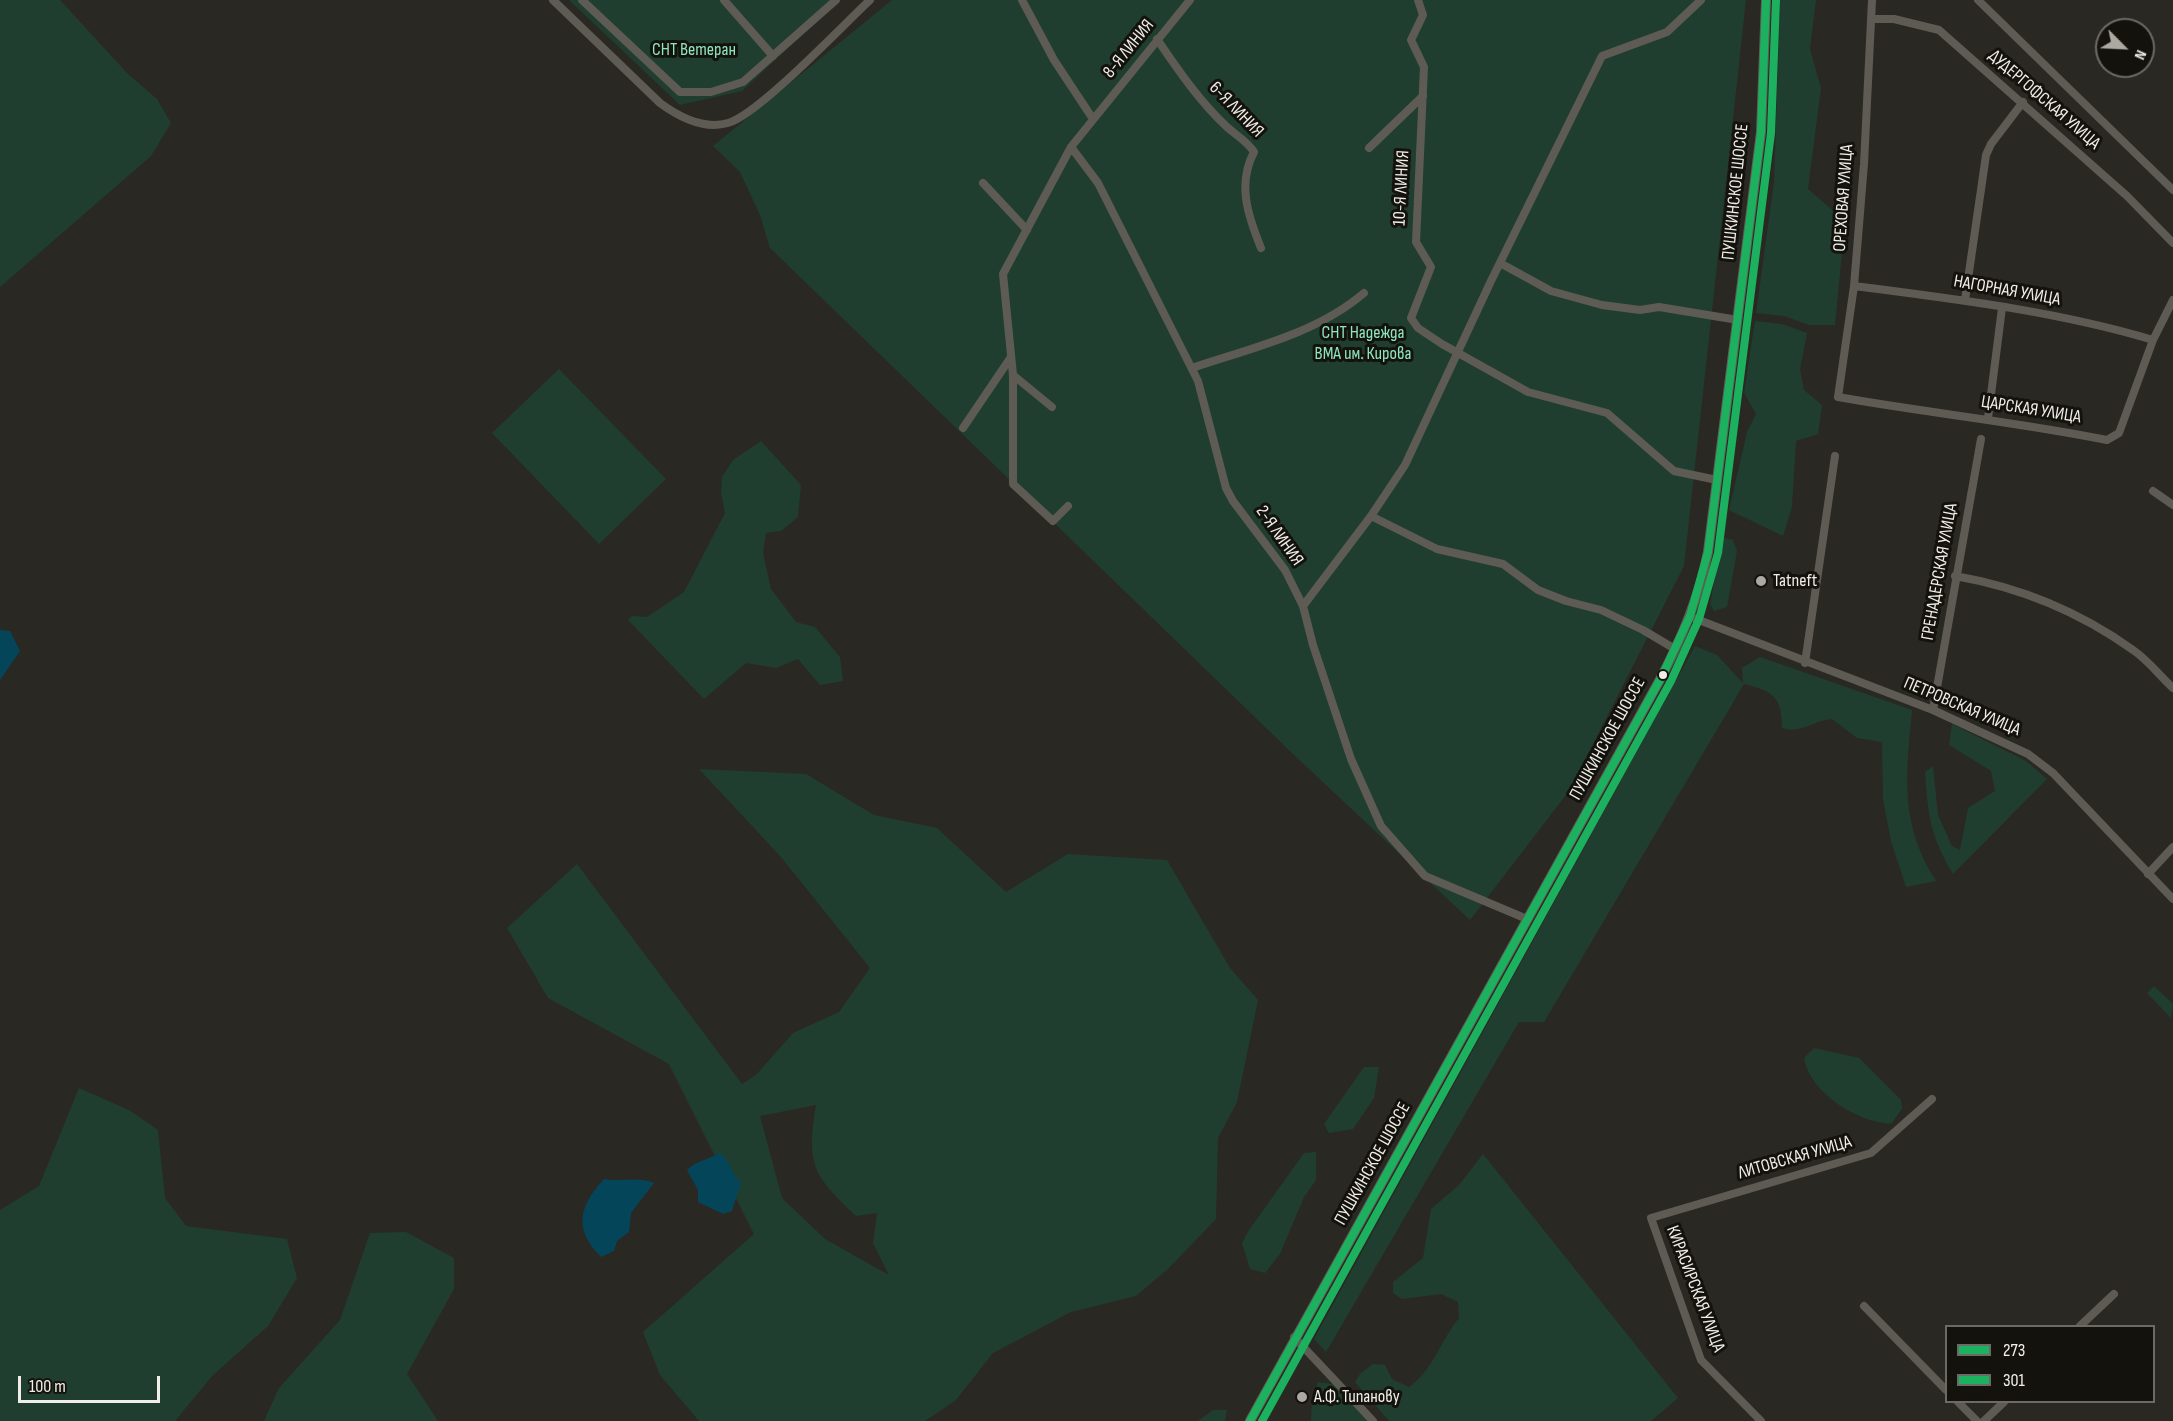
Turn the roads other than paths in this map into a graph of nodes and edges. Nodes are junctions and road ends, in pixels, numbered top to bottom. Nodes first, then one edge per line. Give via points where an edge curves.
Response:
1 (553, 0) edge
2 (582, 0) edge
3 (724, 0) edge
4 (836, 0) edge
5 (870, 0) edge
6 (1022, 0) edge
7 (1190, 0) edge
8 (1418, 0) edge
9 (1701, 0) edge
10 (1767, 0) edge
11 (1872, 0) edge
12 (1978, 0) edge
13 (1873, 19) junction
14 (1157, 39) junction
15 (773, 56) junction
16 (1423, 96) junction
17 (2023, 102) junction
18 (1093, 119) junction
19 (1071, 147) junction
20 (1369, 148) dead end
21 (983, 183) dead end
22 (2173, 190) edge
23 (1027, 230) junction
24 (2173, 243) edge
25 (1261, 248) dead end
26 (1500, 263) junction
27 (1854, 286) junction
28 (1364, 293) dead end
29 (1965, 300) junction
30 (2173, 300) edge
31 (2002, 308) junction
32 (1738, 320) junction
33 (2153, 340) junction
34 (1457, 352) junction
35 (1011, 357) junction
36 (1192, 369) junction
37 (1013, 375) junction
38 (1838, 397) joint
39 (1052, 407) dead end
40 (1988, 418) junction
41 (963, 428) dead end
42 (1981, 439) dead end
43 (1835, 456) dead end
44 (1718, 480) junction
45 (2153, 490) dead end
46 (2173, 505) edge
47 (1068, 506) dead end
48 (1371, 516) junction
49 (1955, 576) junction
50 (1303, 606) junction
51 (1691, 617) junction
52 (1675, 649) junction
53 (1805, 663) junction
54 (2173, 688) edge
55 (1933, 710) junction
56 (2173, 847) edge
57 (2148, 874) junction
58 (2173, 899) edge
59 (1527, 919) junction
60 (1932, 1099) dead end
61 (1651, 1218) joint
62 (2114, 1294) dead end
63 (1864, 1306) dead end
64 (2081, 1325) edge
65 (1294, 1337) junction
66 (1945, 1388) edge
67 (1960, 1403) edge
68 (2002, 1403) edge
69 (1250, 1421) edge
70 (1373, 1421) edge
71 (1761, 1421) edge
72 (1977, 1421) edge
73 (1983, 1421) edge

1 - 5 street via 675,114 697,123 729,123 774,90
2 - 15 street via 681,92 711,92 743,82
3 - 15 street
4 - 15 street
6 - 18 street via 1054,60
7 - 14 street, 8-Я ЛИНИЯ
8 - 16 street, 10-Я ЛИНИЯ via 1423,15 1411,40 1424,67
9 - 26 street via 1667,32 1602,56
10 - 32 main road, ПУШКИНСКОЕ ШОССЕ via 1761,132
11 - 13 street, ОРЕХОВАЯ УЛИЦА
12 - 22 street
13 - 17 street, ДУДЕРГОФСКАЯ УЛИЦА via 1894,19 1939,30
13 - 27 street, ОРЕХОВАЯ УЛИЦА
14 - 18 street, 8-Я ЛИНИЯ
14 - 25 street, 6-Я ЛИНИЯ via 1179,72 1254,152 1244,180 1248,217
16 - 20 street
16 - 34 street, 10-Я ЛИНИЯ via 1416,242 1431,267 1411,318 1418,328
17 - 24 street, ДУДЕРГОФСКАЯ УЛИЦА
17 - 29 street via 1986,155
18 - 19 street
19 - 23 street
19 - 36 street, 2-Я ЛИНИЯ via 1098,183
21 - 23 street
23 - 35 street via 1003,274
26 - 32 street via 1551,291 1602,305 1640,310 1659,307
26 - 34 street
27 - 29 street, НАГОРНАЯ УЛИЦА
27 - 38 street, ОРЕХОВАЯ УЛИЦА
28 - 36 street via 1343,311 1307,329
29 - 31 street, НАГОРНАЯ УЛИЦА
30 - 33 street
31 - 33 street, НАГОРНАЯ УЛИЦА via 2095,323
31 - 40 street
32 - 44 main road, ПУШКИНСКОЕ ШОССЕ
33 - 40 street, ЦАРСКАЯ УЛИЦА via 2114,438 2107,440
34 - 44 street via 1528,392 1608,413 1668,467
34 - 48 street via 1405,465
35 - 37 street
35 - 41 street
36 - 50 street, 2-Я ЛИНИЯ via 1233,501 1285,570
37 - 39 street
37 - 47 street via 1013,484 1053,521
38 - 40 street, ЦАРСКАЯ УЛИЦА
42 - 49 street, ГРЕНАДЕРСКАЯ УЛИЦА
43 - 53 street
44 - 51 main road, ПУШКИНСКОЕ ШОССЕ via 1706,564
45 - 46 street
48 - 50 street
48 - 52 street via 1437,549 1503,564 1538,590 1601,610
49 - 54 street via 1994,583 2085,620 2135,651
49 - 55 street, ГРЕНАДЕРСКАЯ УЛИЦА
50 - 59 street, 2-Я ЛИНИЯ via 1351,759 1381,826 1425,876
51 - 52 main road, ПУШКИНСКОЕ ШОССЕ
51 - 53 street, ПЕТРОВСКАЯ УЛИЦА
52 - 59 main road, ПУШКИНСКОЕ ШОССЕ
53 - 55 street, ПЕТРОВСКАЯ УЛИЦА
55 - 57 street, ПЕТРОВСКАЯ УЛИЦА via 2005,742 2042,764
56 - 57 street
57 - 58 street, ПЕТРОВСКАЯ УЛИЦА
59 - 65 main road, ПУШКИНСКОЕ ШОССЕ
60 - 61 street, ЛИТОВСКАЯ УЛИЦА via 1871,1153
61 - 71 street, КИРАСИРСКАЯ УЛИЦА via 1701,1360
62 - 64 street
63 - 66 street
65 - 69 main road, ПУШКИНСКОЕ ШОССЕ
65 - 70 street
67 - 72 street
68 - 73 street

